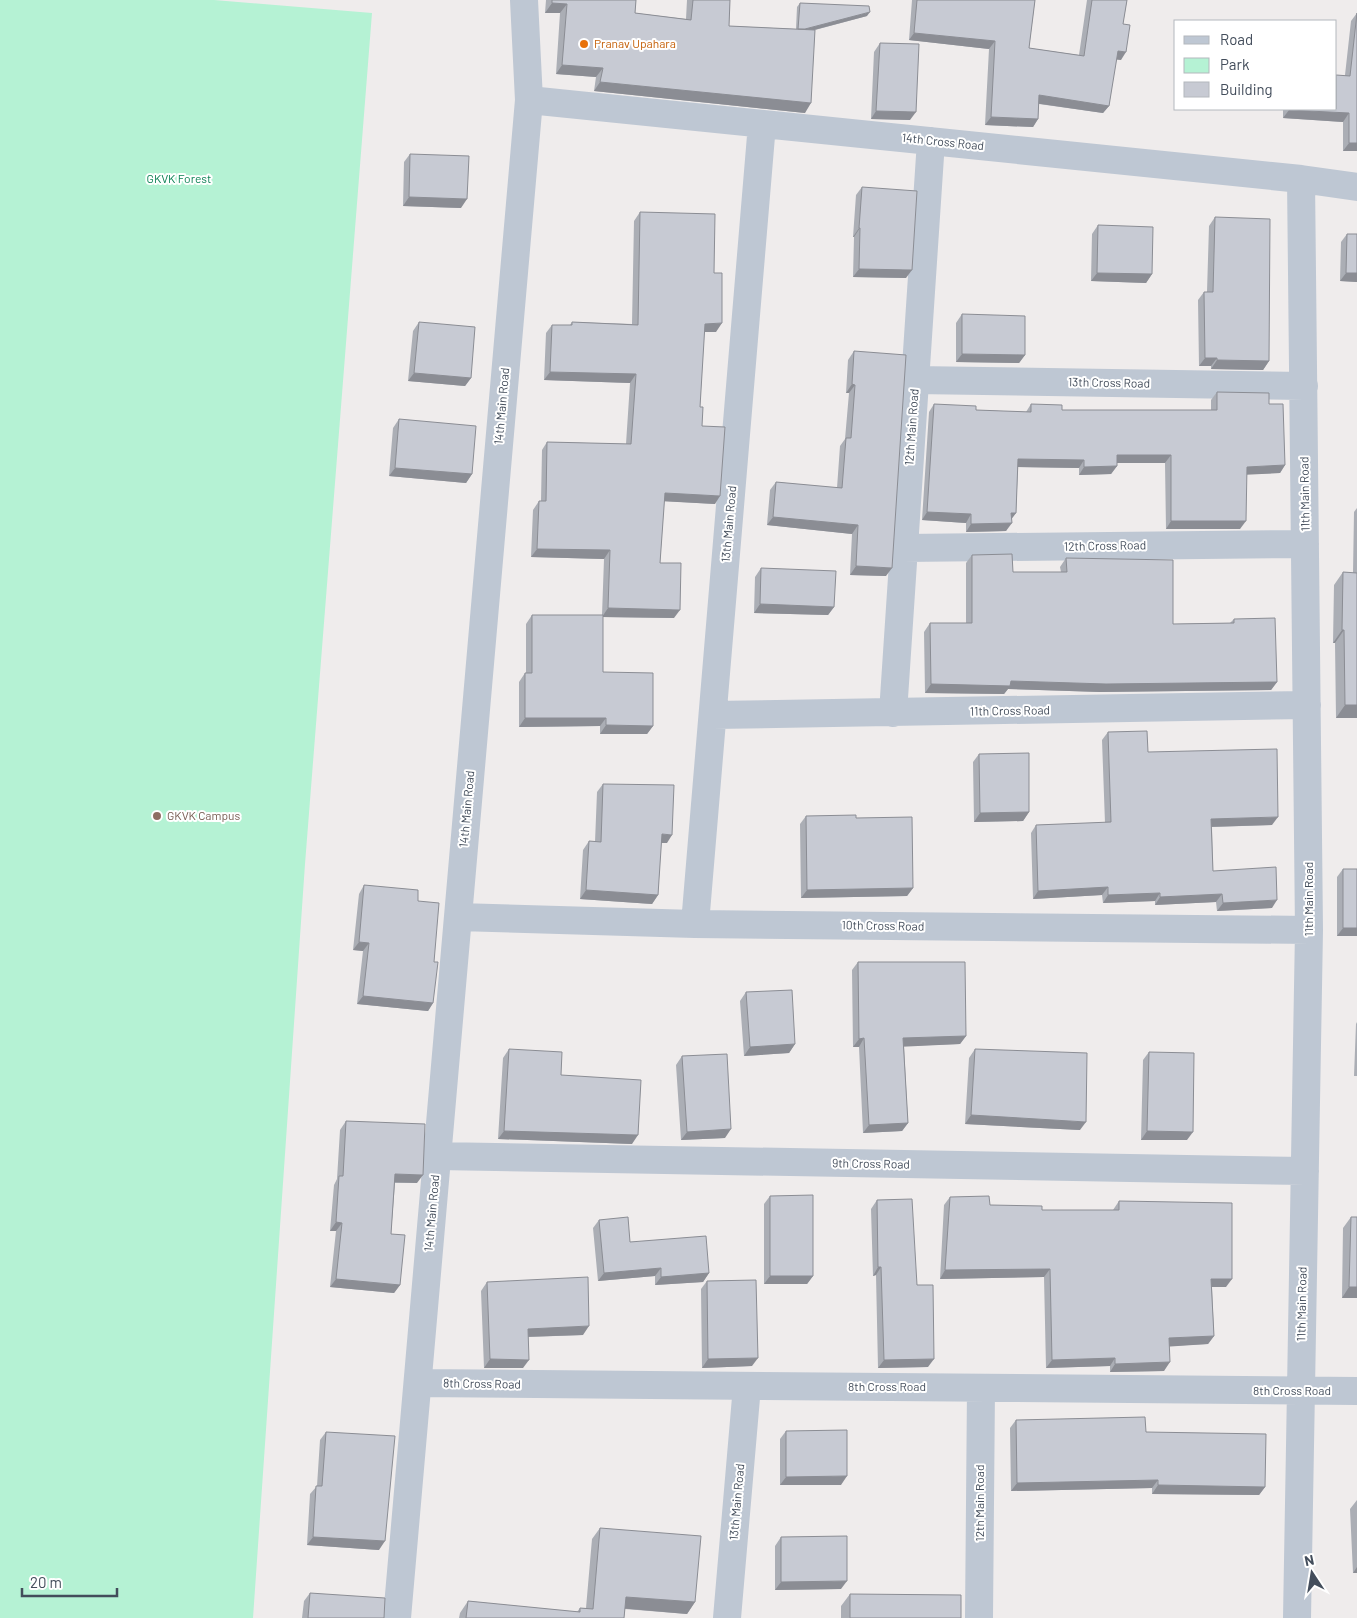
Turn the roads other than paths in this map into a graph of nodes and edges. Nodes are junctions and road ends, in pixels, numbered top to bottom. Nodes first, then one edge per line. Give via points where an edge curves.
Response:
1 (524, 0) edge
2 (529, 100) junction
3 (762, 124) junction
4 (931, 141) junction
5 (1302, 179) junction
6 (1357, 187) edge
7 (915, 380) junction
8 (1304, 386) junction
9 (1305, 544) junction
10 (904, 548) junction
11 (1307, 706) junction
12 (893, 713) junction
13 (713, 715) junction
14 (458, 917) junction
15 (695, 924) junction
16 (1309, 930) junction
17 (437, 1156) junction
18 (1305, 1171) junction
19 (418, 1384) junction
20 (748, 1386) junction
21 (981, 1388) junction
22 (1300, 1391) junction
23 (1357, 1391) edge
24 (397, 1618) edge
25 (727, 1618) edge
26 (979, 1618) edge
27 (1297, 1618) edge

1 - 2 street, 14th Main Road
2 - 3 street, 14th Cross Road
2 - 14 street, 14th Main Road
3 - 4 street, 14th Cross Road
3 - 13 street, 13th Main Road
4 - 5 street, 14th Cross Road
4 - 7 street, 12th Main Road
5 - 6 street, 14th Cross Road
5 - 8 street, 11th Main Road
7 - 8 street, 13th Cross Road
7 - 10 street, 12th Main Road
8 - 9 street, 11th Main Road
9 - 10 street, 12th Cross Road
9 - 11 street, 11th Main Road
10 - 12 street, 12th Main Road
11 - 12 street, 11th Cross Road
11 - 16 street, 11th Main Road
12 - 13 street, 11th Cross Road
13 - 15 street, 13th Main Road
14 - 15 street, 10th Cross Road
14 - 17 street, 14th Main Road
15 - 16 street, 10th Cross Road
16 - 18 street, 11th Main Road
17 - 18 street, 9th Cross Road
17 - 19 street, 14th Main Road
18 - 22 street, 11th Main Road
19 - 20 street, 8th Cross Road
19 - 24 street, 14th Main Road
20 - 21 street, 8th Cross Road
20 - 25 street, 13th Main Road
21 - 22 street, 8th Cross Road
21 - 26 street, 12th Main Road
22 - 23 street, 8th Cross Road
22 - 27 street, 11th Main Road

